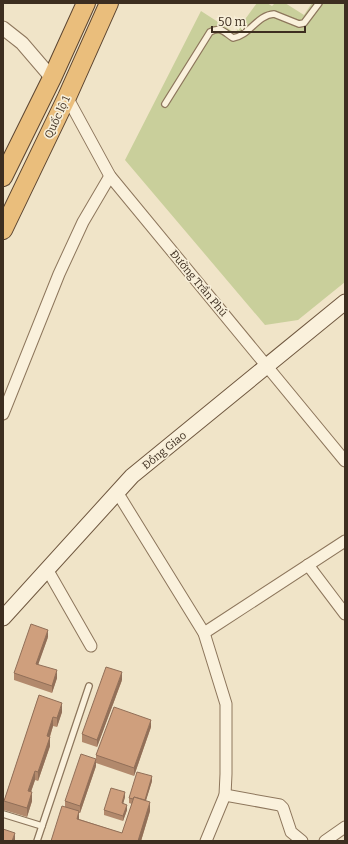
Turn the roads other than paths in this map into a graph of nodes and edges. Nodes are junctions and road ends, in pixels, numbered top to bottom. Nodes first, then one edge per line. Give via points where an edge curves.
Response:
1 (86, 3) edge
2 (109, 3) edge
3 (319, 3) edge
4 (3, 28) edge
5 (52, 78) junction
6 (67, 97) junction
7 (165, 104) dead end
8 (110, 176) junction
9 (3, 177) edge
10 (3, 230) edge
11 (345, 302) edge
12 (267, 366) junction
13 (3, 414) edge
14 (345, 461) edge
15 (117, 492) junction
16 (345, 541) edge
17 (308, 565) junction
18 (47, 569) junction
19 (345, 614) edge
20 (3, 618) edge
21 (204, 633) junction
22 (91, 646) dead end
23 (89, 686) dead end
24 (225, 795) junction
25 (3, 814) edge
26 (42, 826) junction
27 (345, 827) edge
28 (37, 841) edge
29 (206, 841) edge
30 (302, 841) edge
31 (325, 841) edge

1 - 5 highway, Quốc lộ 1
2 - 6 highway, Quốc lộ 1
3 - 7 lane via 302,24 270,14 239,38 233,38 219,28 210,32
4 - 5 street via 22,43
5 - 6 highway
5 - 9 highway, Quốc lộ 1
6 - 8 street, Đường Trần Phú
6 - 10 highway, Quốc lộ 1
8 - 12 street, Đường Trần Phú
8 - 13 street via 83,222 59,274
11 - 12 main road, Đồng Giao
12 - 14 street, Đường Trần Phú
12 - 15 main road, Đồng Giao via 132,476
15 - 18 main road, Đồng Giao
15 - 21 street
16 - 17 street
17 - 19 street
17 - 21 street
18 - 20 main road, Đồng Giao
18 - 22 street
21 - 24 street via 226,704
23 - 26 lane
24 - 29 street
24 - 30 street via 280,805 294,836
25 - 26 lane
26 - 28 lane
27 - 31 street

